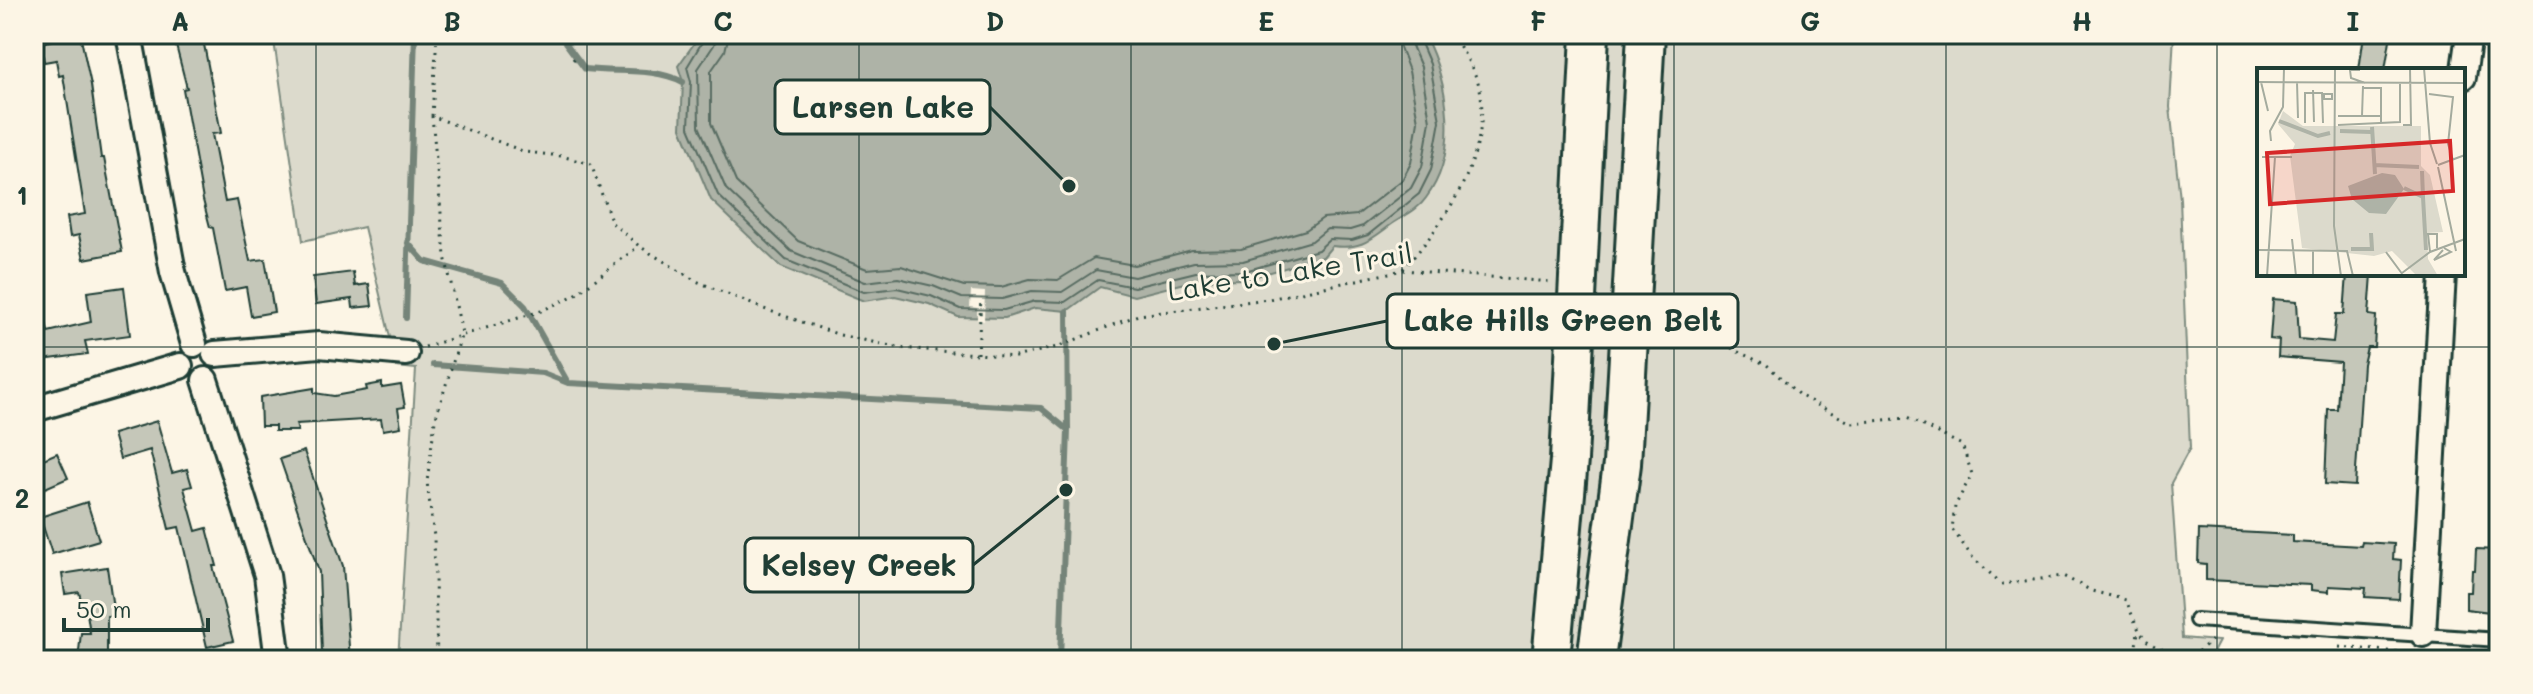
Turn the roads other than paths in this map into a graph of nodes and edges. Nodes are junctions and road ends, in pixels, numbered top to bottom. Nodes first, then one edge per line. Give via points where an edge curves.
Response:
1 (129, 34) edge
2 (1590, 34) edge
3 (1646, 34) edge
4 (2469, 34) edge
5 (2464, 68) edge
6 (2443, 276) edge
7 (204, 349) junction
8 (406, 353) road end
9 (180, 366) junction
10 (205, 380) junction
11 (34, 409) edge
12 (2196, 620) dead end
13 (1554, 623) junction
14 (2423, 634) junction
15 (2499, 640) edge
16 (1597, 655) edge
17 (278, 660) edge
18 (1551, 660) edge

1 - 7 street via 173,272
2 - 13 main road via 1569,460
3 - 16 main road via 1622,464
4 - 5 street
6 - 14 street
7 - 8 street via 319,345
7 - 9 street via 184,350
7 - 10 street via 215,372
9 - 10 street via 192,380
9 - 11 street
10 - 17 street via 267,575
12 - 14 lane
13 - 16 main road via 1572,610 1583,613 1592,625
13 - 18 main road
14 - 15 lane

